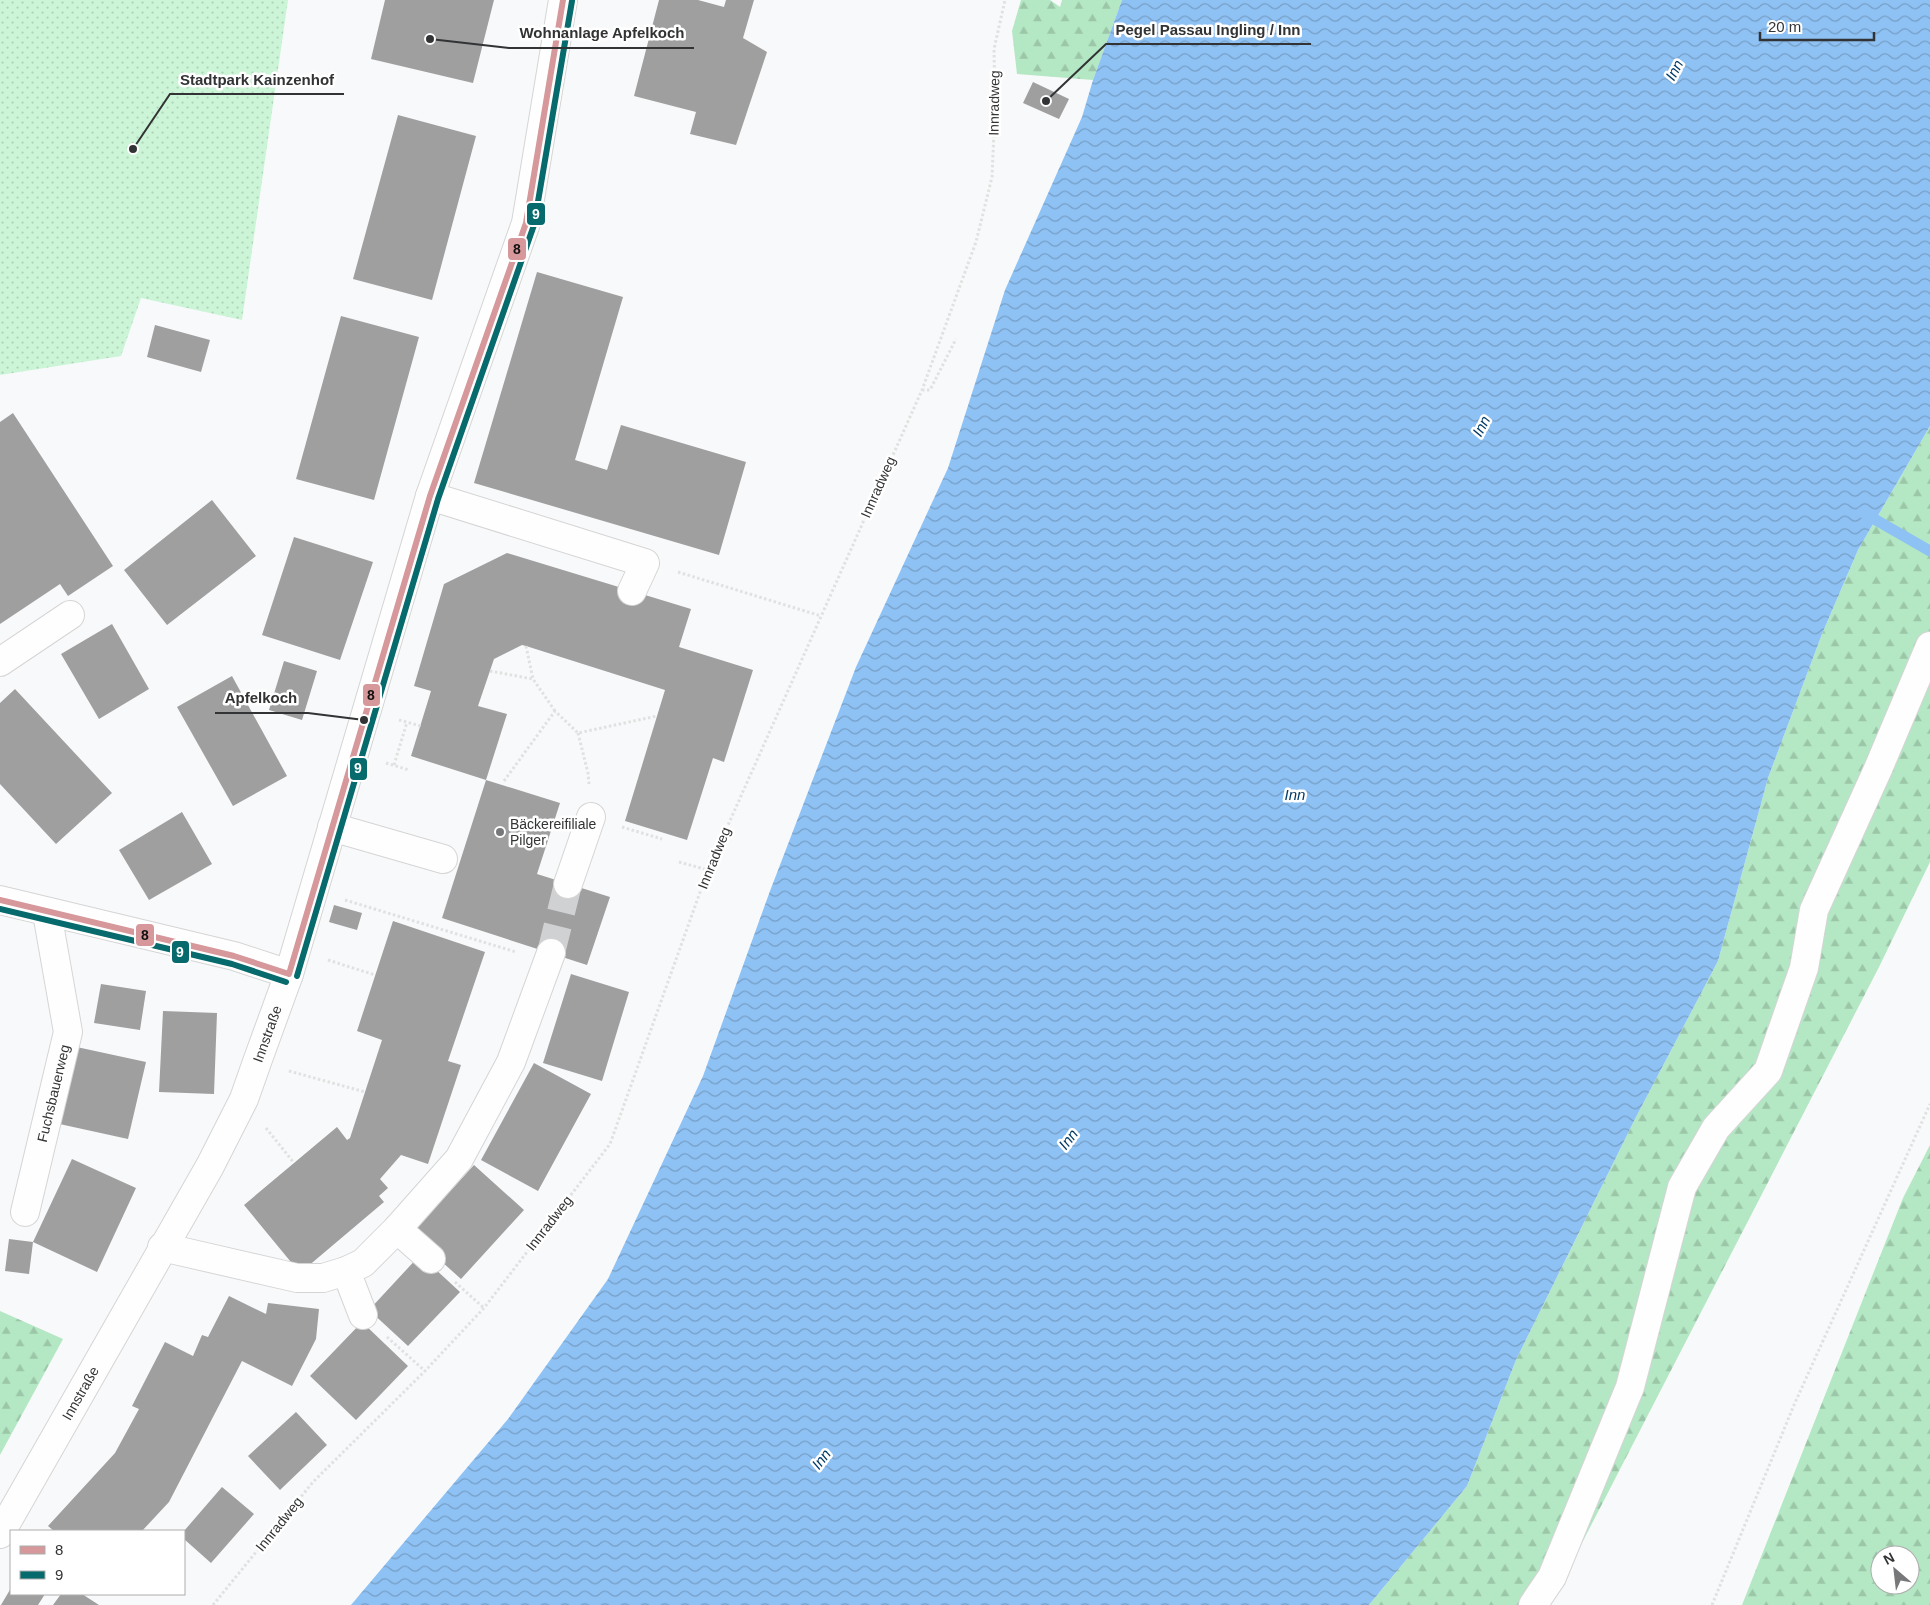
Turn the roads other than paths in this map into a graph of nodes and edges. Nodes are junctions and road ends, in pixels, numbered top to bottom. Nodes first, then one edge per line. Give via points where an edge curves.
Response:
1 (563, 0) edge
2 (430, 496) junction
3 (632, 591) dead end
4 (70, 615) dead end
5 (1930, 646) edge
6 (0, 662) edge
7 (591, 817) dead end
8 (332, 827) junction
9 (443, 859) dead end
10 (568, 884) tunnel mouth
11 (0, 900) edge
12 (47, 913) junction
13 (549, 957) tunnel mouth
14 (292, 962) junction
15 (25, 1212) dead end
16 (397, 1229) junction
17 (162, 1247) junction
18 (431, 1259) dead end
19 (346, 1271) junction
20 (363, 1315) road end
21 (0, 1534) edge
22 (1532, 1605) edge

1 - 2 street, Innstraße via 526,223
2 - 3 street via 645,562
2 - 8 street, Innstraße
4 - 6 street
5 - 22 street via 1814,910 1804,968 1768,1071 1716,1128 1682,1187 1630,1387 1552,1577
7 - 10 street
8 - 9 street
8 - 14 street, Innstraße
11 - 12 street
12 - 14 street via 234,956
12 - 15 street, Fuchsbauerweg via 68,1032
13 - 16 street via 511,1062 459,1159
14 - 17 street, Innstraße via 244,1099
16 - 18 street
16 - 19 street via 363,1263
17 - 19 street via 297,1278 323,1278
17 - 21 street, Innstraße
19 - 20 street

